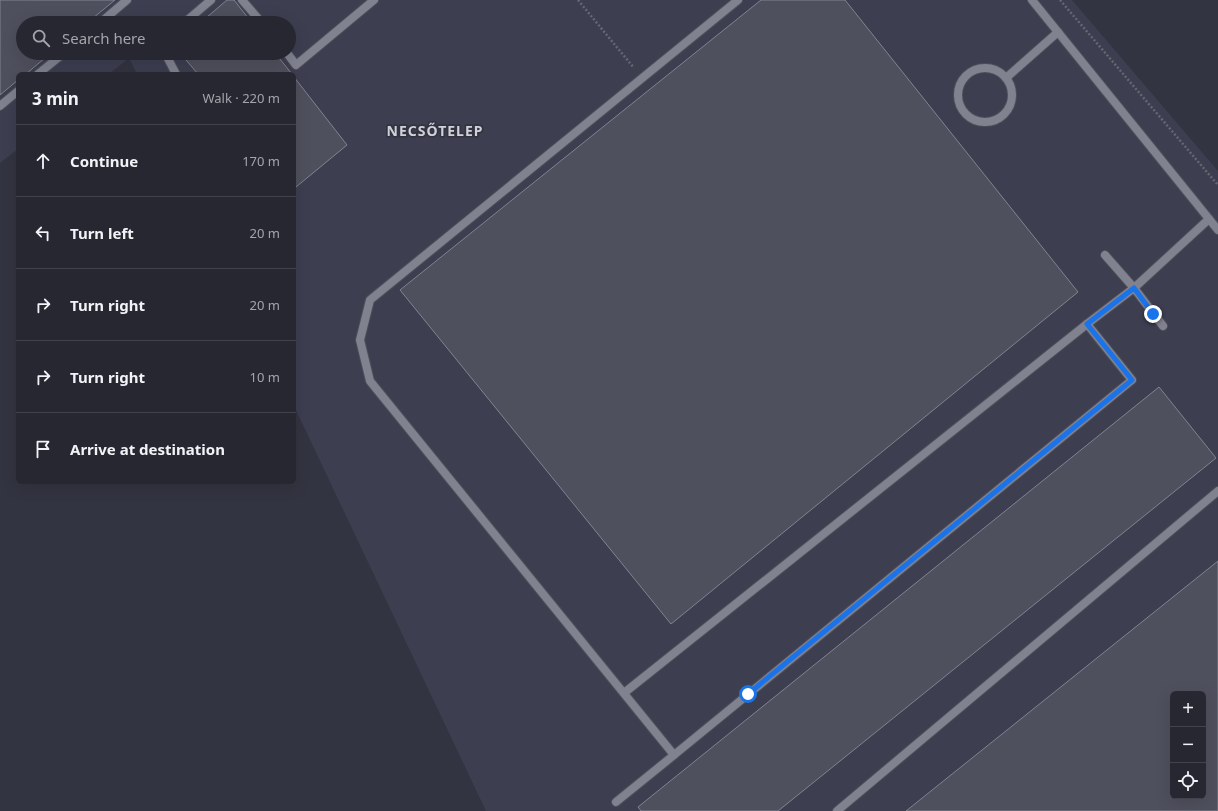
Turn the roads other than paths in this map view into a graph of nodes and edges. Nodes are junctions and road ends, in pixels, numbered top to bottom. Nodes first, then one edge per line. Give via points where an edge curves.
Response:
1 (127, 0) edge
2 (211, 0) edge
3 (242, 0) edge
4 (374, 0) edge
5 (738, 0) edge
6 (1032, 0) edge
7 (108, 16) edge
8 (192, 16) edge
9 (256, 16) edge
10 (1058, 32) junction
11 (55, 60) edge
12 (169, 60) edge
13 (293, 60) edge
14 (40, 72) edge
15 (175, 72) edge
16 (1006, 78) junction
17 (16, 93) edge
18 (0, 106) edge
19 (1209, 218) junction
20 (1218, 230) edge
21 (1105, 255) dead end
22 (1134, 288) junction
23 (1087, 324) junction
24 (1163, 326) dead end
25 (1218, 491) edge
26 (624, 693) junction
27 (674, 755) junction
28 (616, 802) dead end
29 (837, 811) edge

1 - 7 street
2 - 8 street
3 - 9 street
4 - 13 street via 296,64
5 - 26 street via 370,300 360,340 370,381
6 - 10 street
10 - 16 street
10 - 19 street
11 - 14 street
12 - 15 street
16 - 16 street via 1000,72 982,68 966,75 958,90 958,99 966,115 982,122 991,122 1003,115 1012,95 1011,86
17 - 18 street
19 - 20 street
19 - 22 street
21 - 22 street
22 - 23 street
22 - 24 street
23 - 26 street
23 - 27 street via 1132,380
25 - 29 street
26 - 27 street
27 - 28 street

